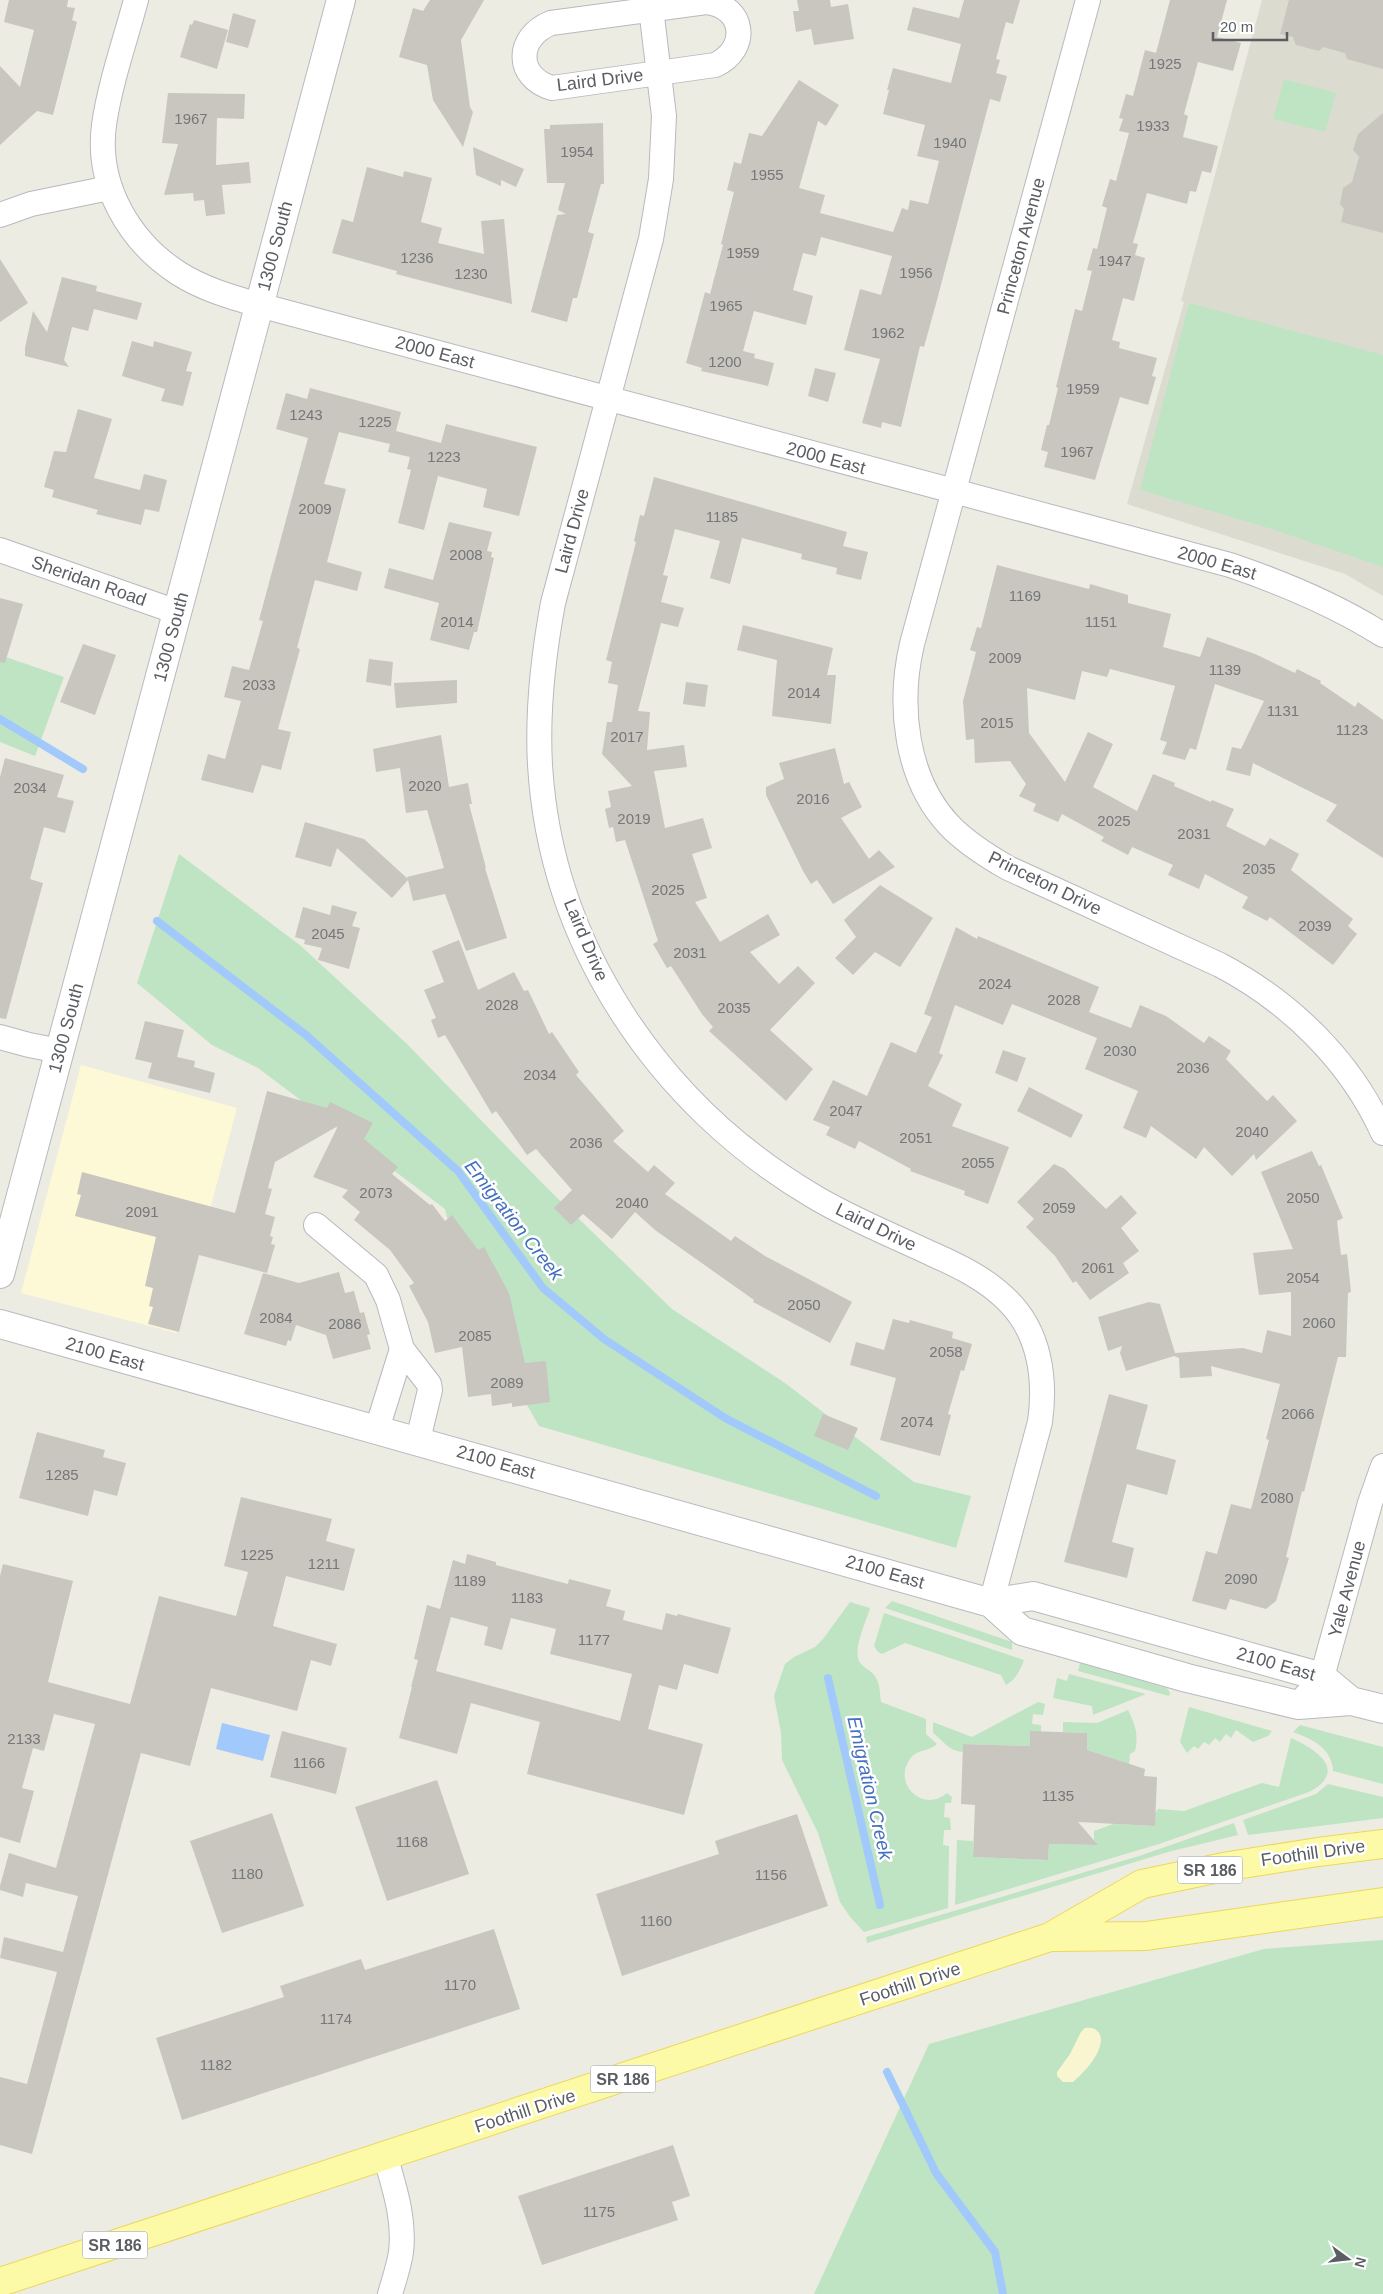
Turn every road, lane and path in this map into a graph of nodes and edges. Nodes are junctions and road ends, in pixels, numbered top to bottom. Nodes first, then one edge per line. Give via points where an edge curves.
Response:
1 (136, 0) edge
2 (341, 0) edge
3 (1088, 0) edge
4 (651, 5) edge
5 (660, 73) junction
6 (109, 188) junction
7 (0, 215) edge
8 (259, 305) junction
9 (608, 399) junction
10 (954, 492) junction
11 (0, 550) edge
12 (177, 612) junction
13 (1383, 635) edge
14 (0, 1037) edge
15 (60, 1051) junction
16 (1383, 1133) edge
17 (316, 1225) dead end
18 (0, 1274) edge
19 (0, 1324) edge
20 (402, 1349) junction
21 (377, 1429) junction
22 (418, 1440) junction
23 (1383, 1466) edge
24 (991, 1603) junction
25 (1322, 1677) junction
26 (1351, 1701) junction
27 (1298, 1705) junction
28 (1383, 1710) edge
29 (1383, 1844) edge
30 (1383, 1902) edge
31 (1050, 1937) junction
32 (385, 2155) junction
33 (0, 2282) edge
34 (390, 2294) edge

1 - 6 street, 2000 East via 104,125 104,167
2 - 8 street, 1300 South
3 - 10 street, Princeton Avenue
4 - 5 street, Laird Drive
4 - 5 street, Laird Drive via 715,3 731,13 739,30 736,48 723,61
4 - 5 street, Laird Drive via 542,27 527,42 525,62 535,80 552,88
5 - 9 street, Laird Drive via 664,142 657,209
6 - 7 street via 31,204
6 - 8 street, 2000 East via 128,224 172,269 214,291
8 - 9 street, 2000 East
8 - 12 street, 1300 South
9 - 10 street, 2000 East
9 - 24 street, Laird Drive via 553,603 543,665 540,732 544,799 549,832 567,896 579,931 611,997 653,1059 698,1109 753,1157 814,1197 973,1274 1010,1302 1022,1320 1039,1359 1043,1402
10 - 13 street, 2000 East via 1230,565 1341,610
10 - 16 street, Princeton Drive via 912,644 904,695 911,752 933,802 967,842 1008,868 1220,965 1267,993 1327,1048 1365,1098
11 - 12 street, Sheridan Road
12 - 15 street, 1300 South
14 - 15 street
15 - 18 street, 1300 South
17 - 20 street via 376,1275 388,1300
19 - 21 street, 2100 East
20 - 21 street
20 - 22 street via 426,1378 430,1390
21 - 22 street, 2100 East
22 - 24 street, 2100 East
23 - 25 street, Yale Avenue
24 - 25 street, 2100 East via 1033,1596
24 - 27 street, 2100 East via 1022,1631 1187,1678
25 - 26 street, 2100 East
25 - 27 street, Yale Avenue
26 - 27 street, 2100 East
26 - 28 street, 2100 East
29 - 31 main road, Foothill Drive / SR 186 via 1229,1866 1142,1884
30 - 31 main road, Foothill Drive / SR 186 via 1146,1936
31 - 32 main road, Foothill Drive / SR 186
32 - 33 main road, Foothill Drive / SR 186
32 - 34 street via 402,2222 401,2252

